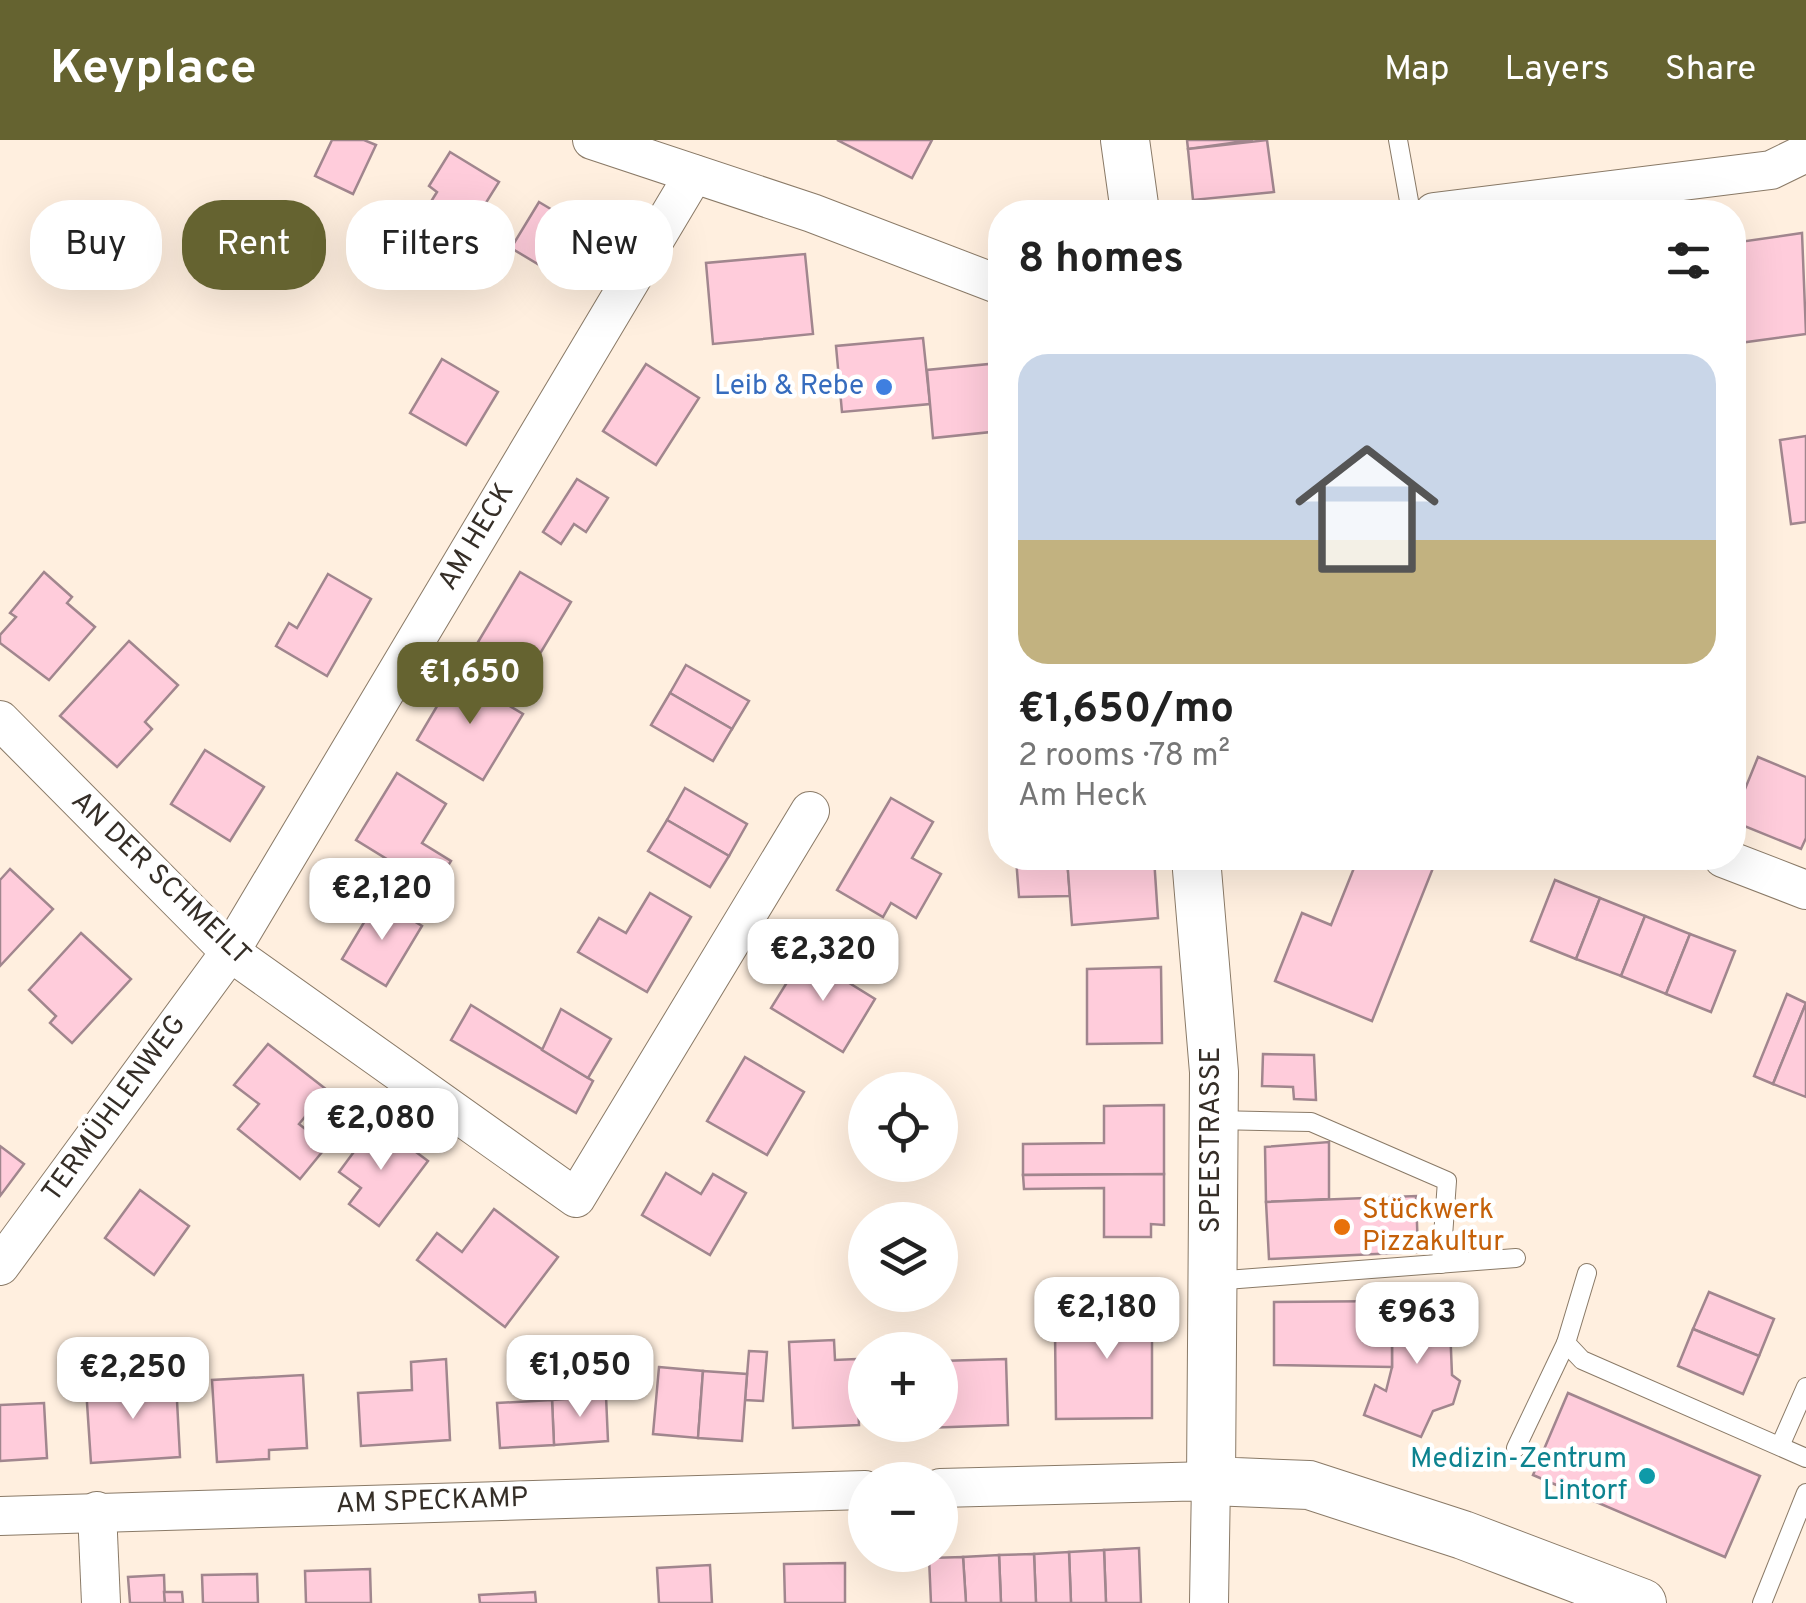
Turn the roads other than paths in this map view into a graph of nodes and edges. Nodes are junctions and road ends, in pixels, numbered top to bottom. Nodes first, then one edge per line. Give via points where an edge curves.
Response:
1 (592, 140) edge
2 (1125, 140) edge
3 (1398, 140) edge
4 (1806, 153) edge
5 (694, 174) junction
6 (1133, 200) edge
7 (1409, 200) edge
8 (1634, 200) edge
9 (988, 280) edge
10 (0, 720) edge
11 (810, 811) dead end
12 (1746, 867) edge
13 (1197, 870) edge
14 (1806, 890) edge
15 (230, 952) junction
16 (1214, 1120) junction
17 (1516, 1258) dead end
18 (1442, 1264) junction
19 (0, 1266) edge
20 (1587, 1272) dead end
21 (1213, 1281) junction
22 (1566, 1342) junction
23 (1806, 1387) edge
24 (1780, 1446) junction
25 (1516, 1448) dead end
26 (1806, 1458) edge
27 (1211, 1480) junction
28 (958, 1487) edge
29 (848, 1490) edge
30 (1806, 1493) edge
31 (97, 1511) junction
32 (0, 1516) edge
33 (101, 1603) edge
34 (1209, 1603) edge
35 (1642, 1603) edge
36 (1762, 1603) edge

1 - 5 street
2 - 6 street
3 - 7 lane
4 - 8 street via 1771,170
5 - 9 street
5 - 15 street, AM HECK
10 - 15 street, AN DER SCHMEILT
11 - 15 street, AN DER SCHMEILT via 576,1198
12 - 14 street
13 - 16 street, SPEESTRASSE
15 - 19 street, TERMÜHLENWEG
16 - 18 lane via 1312,1122 1446,1181
16 - 21 street, SPEESTRASSE
17 - 18 lane
18 - 21 lane
20 - 22 lane
21 - 27 street, SPEESTRASSE
22 - 24 lane via 1582,1360
22 - 25 lane
23 - 24 lane
24 - 26 lane
27 - 28 street
27 - 34 street, SPEESTRASSE
27 - 35 street via 1309,1484 1464,1534
29 - 31 street, AM SPECKAMP
30 - 36 lane
31 - 32 street, AM SPECKAMP
31 - 33 street

